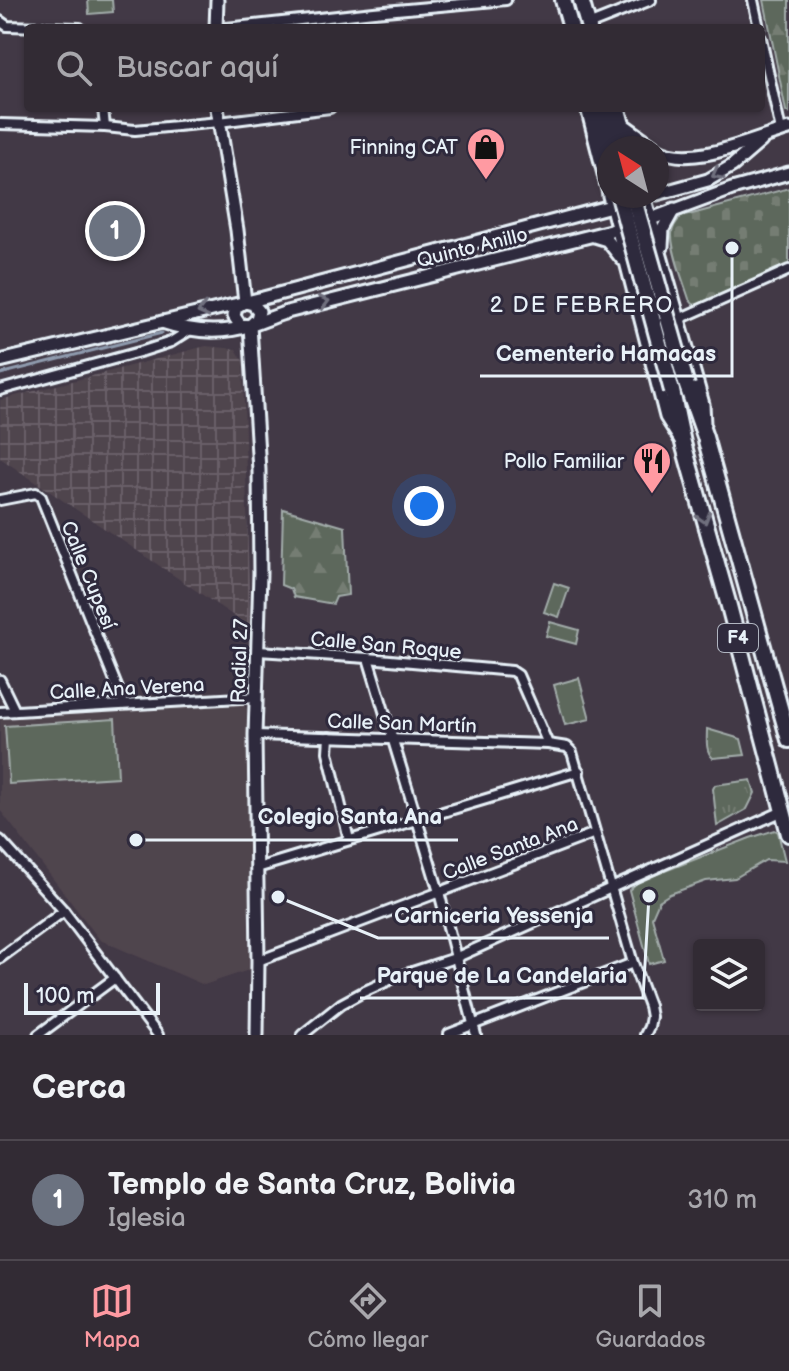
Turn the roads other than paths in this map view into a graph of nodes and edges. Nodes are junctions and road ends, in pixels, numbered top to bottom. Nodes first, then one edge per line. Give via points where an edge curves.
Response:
1 (217, 0) edge
2 (372, 0) edge
3 (506, 0) edge
4 (563, 0) edge
5 (581, 0) edge
6 (651, 0) edge
7 (753, 0) edge
8 (374, 12) junction
9 (0, 21) edge
10 (216, 24) edge
11 (263, 24) edge
12 (570, 24) edge
13 (587, 24) edge
14 (593, 24) edge
15 (758, 24) edge
16 (24, 26) edge
17 (765, 53) edge
18 (103, 112) edge
19 (218, 112) edge
20 (298, 112) edge
21 (588, 112) edge
22 (597, 112) edge
23 (610, 112) edge
24 (620, 112) edge
25 (219, 122) junction
26 (0, 124) edge
27 (624, 125) junction
28 (105, 127) junction
29 (785, 130) edge
30 (603, 136) edge
31 (617, 136) edge
32 (627, 136) edge
33 (639, 136) edge
34 (767, 136) junction
35 (597, 144) edge
36 (669, 153) edge
37 (789, 173) edge
38 (669, 191) edge
39 (597, 201) edge
40 (597, 206) edge
41 (614, 208) edge
42 (615, 208) edge
43 (636, 208) edge
44 (649, 208) edge
45 (674, 209) junction
46 (584, 213) junction
47 (651, 219) junction
48 (618, 229) junction
49 (591, 235) junction
50 (662, 264) junction
51 (789, 270) edge
52 (630, 274) junction
53 (245, 302) junction
54 (679, 319) junction
55 (162, 321) junction
56 (250, 326) junction
57 (190, 330) junction
58 (0, 361) edge
59 (0, 390) edge
60 (705, 437) junction
61 (683, 443) junction
62 (0, 500) edge
63 (258, 651) junction
64 (368, 658) junction
65 (0, 680) edge
66 (257, 697) junction
67 (124, 704) junction
68 (15, 711) junction
69 (0, 712) edge
70 (255, 735) junction
71 (329, 737) junction
72 (393, 739) junction
73 (789, 740) edge
74 (548, 744) junction
75 (579, 771) junction
76 (783, 811) junction
77 (418, 819) junction
78 (595, 833) junction
79 (789, 834) edge
80 (0, 840) edge
81 (349, 840) junction
82 (257, 868) junction
83 (611, 889) junction
84 (439, 892) junction
85 (64, 911) junction
86 (0, 958) edge
87 (455, 958) junction
88 (258, 961) junction
89 (633, 963) junction
90 (115, 978) junction
91 (475, 1030) edge
92 (449, 1034) edge
93 (38, 1035) edge
94 (158, 1035) edge
95 (257, 1035) edge
96 (302, 1035) edge
97 (645, 1035) edge

1 - 10 street
2 - 8 street
3 - 8 street
4 - 12 highway
5 - 13 highway
6 - 14 street
7 - 15 street
8 - 11 street
9 - 16 street
17 - 29 street
18 - 28 street
19 - 25 street
20 - 25 street
21 - 35 street
22 - 30 highway
23 - 31 highway
24 - 27 street
25 - 28 street via 135,130
25 - 53 street
26 - 28 street
27 - 32 street
27 - 33 street
29 - 34 street
34 - 36 street via 706,153
34 -> 38 street via 708,180
37 - 45 street, Quinto Anillo
39 - 46 street
40 - 46 street, Quinto Anillo
41 - 48 street
42 - 61 highway, F4, bridge
43 - 60 highway, F4, bridge
44 - 47 street
45 - 47 street, Quinto Anillo
45 - 50 street via 663,229
46 - 53 street, Quinto Anillo
47 - 48 street, Quinto Anillo
47 - 50 street
48 - 49 street, Quinto Anillo
48 - 52 street
49 - 52 street via 611,243
56 -> 49 street, Quinto Anillo
50 - 52 street via 651,245 639,241 630,251
50 - 54 street
51 - 54 street
52 - 61 street via 666,417
53 -> 55 street, Quinto Anillo
53 - 56 street, Radial 27 via 259,311
53 - 56 street via 234,316 240,325
54 - 60 street via 703,404
55 - 57 street, Quinto Anillo
55 - 58 street, Quinto Anillo
56 - 57 street, Quinto Anillo
56 - 63 street, Radial 27 via 259,470
57 - 59 street via 143,351
60 - 73 highway, F4
61 -> 76 highway, F4
62 - 67 street, Calle Cupesí via 36,493 41,497
63 - 64 street, Calle San Roque
63 - 66 street, Radial 27
64 - 72 street
64 - 74 street, Calle San Roque via 512,671 521,679
65 - 68 street
66 - 67 street, Calle Ana Verena
66 - 70 street, Radial 27
67 - 68 street, Calle Ana Verena
68 - 69 street, Calle Ana Verena
70 - 71 street, Calle San Martín
70 - 82 street, Radial 27
71 - 72 street, Calle San Martín
71 - 81 street
72 - 74 street, Calle San Martín
72 - 77 street
74 - 75 street via 571,749
75 - 77 street
75 - 78 street
76 - 79 highway, F4
76 - 83 street
77 - 81 street
77 - 84 street
78 - 83 street
78 - 84 street, Calle Santa Ana
80 - 85 street
81 - 82 street
82 - 88 street, Radial 27
83 - 87 street
83 - 89 street
84 - 87 street
84 - 88 street, Calle Santa Ana
85 - 86 street
85 - 90 street
87 - 91 street
87 - 96 street via 363,992
88 - 95 street, Radial 27
89 - 91 street
89 - 97 street via 651,1017
90 - 93 street
90 - 94 street
91 - 92 street

